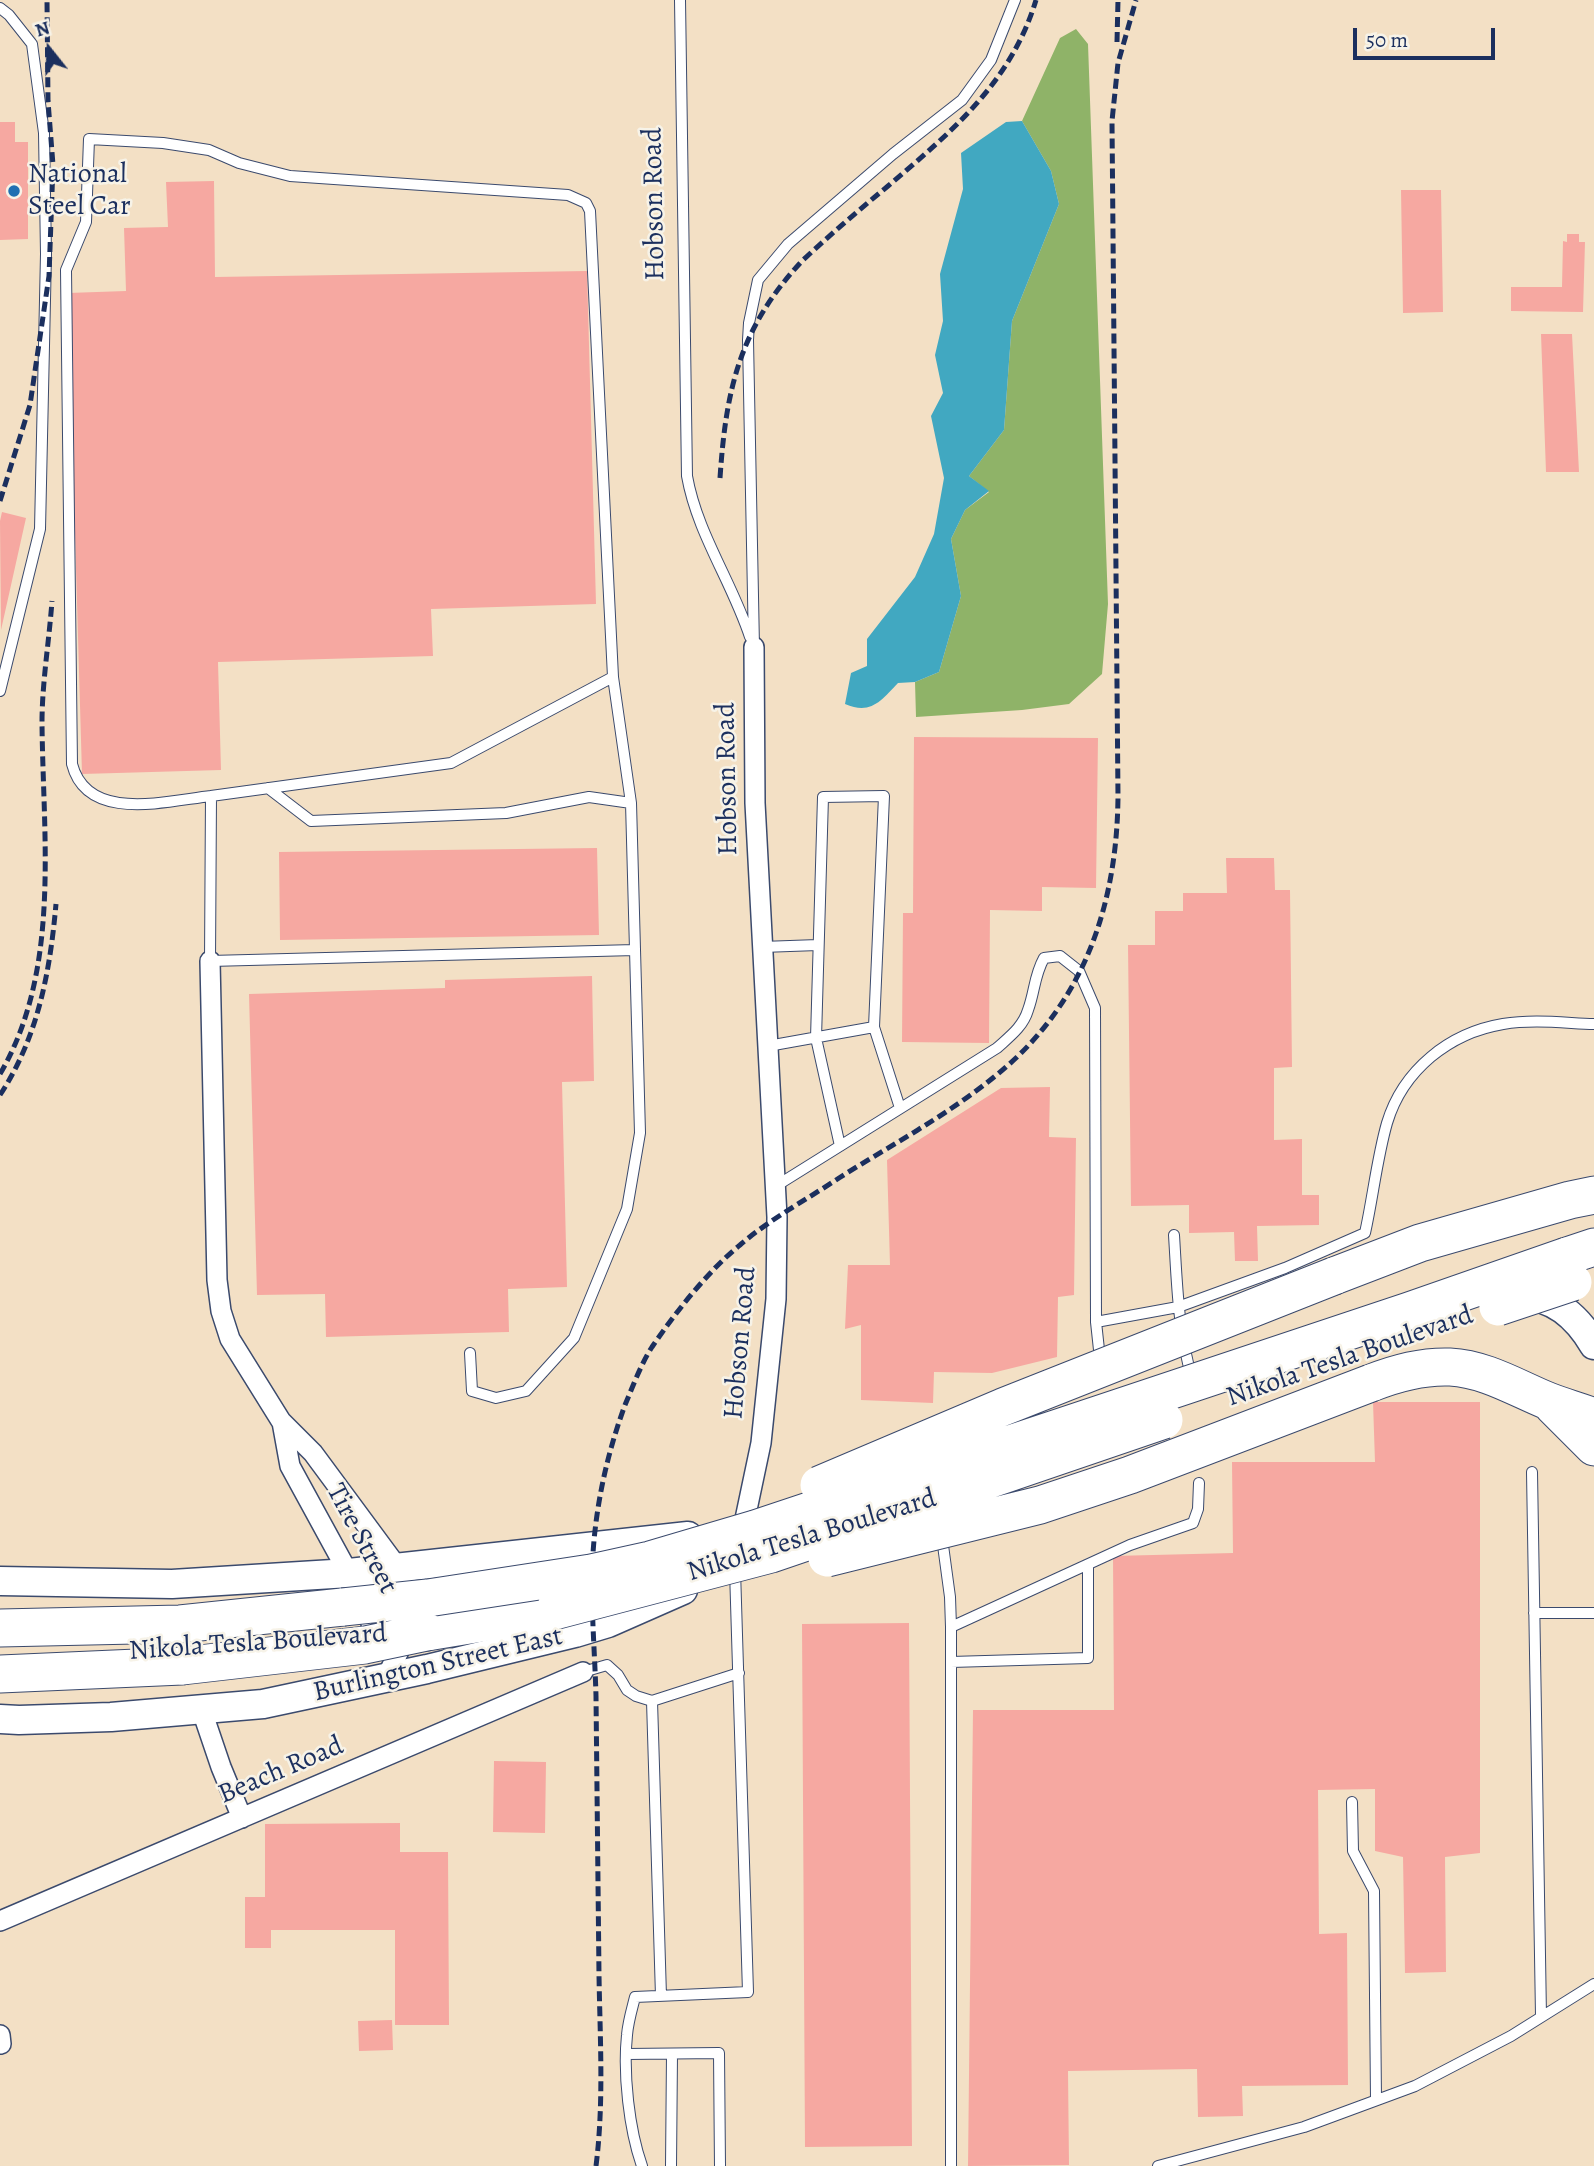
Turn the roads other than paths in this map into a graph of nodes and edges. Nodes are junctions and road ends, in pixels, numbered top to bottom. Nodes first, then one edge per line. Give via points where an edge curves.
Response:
1 (680, 0) edge
2 (1015, 0) edge
3 (0, 8) edge
4 (754, 647) junction
5 (613, 677) junction
6 (0, 691) edge
7 (268, 788) junction
8 (211, 796) junction
9 (631, 803) junction
10 (818, 945) junction
11 (762, 947) junction
12 (635, 950) junction
13 (210, 961) junction
14 (1594, 1024) edge
15 (874, 1027) junction
16 (816, 1038) junction
17 (767, 1046) junction
18 (901, 1108) junction
19 (840, 1146) junction
20 (775, 1186) junction
21 (1594, 1195) edge
22 (1594, 1234) edge
23 (1174, 1235) dead end
24 (1594, 1247) edge
25 (1594, 1262) edge
26 (1594, 1274) edge
27 (1481, 1300) junction
28 (1178, 1307) junction
29 (1096, 1322) junction
30 (1334, 1341) junction
31 (1594, 1345) edge
32 (470, 1353) dead end
33 (1107, 1381) dead end
34 (1197, 1392) junction
35 (1547, 1400) junction
36 (1594, 1417) edge
37 (281, 1421) junction
38 (1594, 1447) edge
39 (1532, 1472) dead end
40 (1199, 1483) dead end
41 (937, 1504) junction
42 (854, 1514) junction
43 (742, 1530) junction
44 (1088, 1565) junction
45 (735, 1567) junction
46 (398, 1568) junction
47 (0, 1581) edge
48 (513, 1583) junction
49 (346, 1590) junction
50 (0, 1603) edge
51 (554, 1611) junction
52 (1594, 1613) edge
53 (1534, 1614) junction
54 (951, 1627) junction
55 (0, 1628) edge
56 (181, 1638) junction
57 (0, 1654) edge
58 (951, 1662) junction
59 (583, 1672) joint
60 (739, 1673) junction
61 (0, 1674) edge
62 (386, 1678) junction
63 (652, 1701) junction
64 (202, 1711) junction
65 (0, 1719) edge
66 (1352, 1802) dead end
67 (242, 1818) junction
68 (0, 1921) edge
69 (1594, 1984) edge
70 (661, 1996) junction
71 (1541, 2016) junction
72 (627, 2054) junction
73 (672, 2054) junction
74 (1377, 2100) junction
75 (642, 2166) edge
76 (671, 2166) edge
77 (720, 2166) edge
78 (951, 2166) edge
79 (1158, 2166) edge

1 - 4 lane, Hobson Road via 687,476 699,522 739,604
2 - 4 lane via 991,60 962,100 788,244 758,280 748,340
3 - 6 lane via 32,44 44,133 46,254 40,529
4 - 11 street, Hobson Road
5 - 7 lane via 451,763
5 - 8 lane via 594,261 586,203 568,195 290,176 209,150 89,139 86,222 66,270 74,771 92,794 110,803
5 - 9 lane
7 - 8 lane
7 - 9 lane via 311,821 506,813 589,797
8 - 13 lane
9 - 12 lane
10 - 11 lane
10 - 15 lane via 823,797 884,796
10 - 16 lane
11 - 17 street, Hobson Road
12 - 13 lane
12 - 32 lane via 640,1133 627,1209 574,1338 526,1391 496,1398 472,1391
13 - 37 street, Tire Street via 221,1311 230,1339
14 - 28 lane via 1504,1024 1463,1036 1436,1052 1412,1076 1394,1105 1365,1233
15 - 16 lane
15 - 18 lane
16 - 17 lane
16 - 19 lane
17 - 20 street, Hobson Road
18 - 19 lane
18 - 29 lane via 1017,1031 1028,1012 1036,971 1044,958 1060,956 1079,971 1095,1008
19 - 20 lane
20 - 43 street, Hobson Road via 775,1312 761,1443
21 - 48 highway, bridge via 1420,1243 658,1548
22 - 30 main road, Burlington Street East via 1401,1306
23 - 28 lane
24 - 48 highway, Nikola Tesla Boulevard, bridge via 755,1530 591,1573
25 - 27 main road, Burlington Street East
26 - 51 highway, Nikola Tesla Boulevard, bridge via 771,1554
27 - 30 main road, Burlington Street East via 1408,1324
27 - 31 main road via 1532,1296 1557,1305 1578,1321
28 - 29 lane
28 - 34 lane
29 - 33 lane
30 - 34 main road, Burlington Street East
34 - 41 main road, Burlington Street East via 1116,1406
35 - 36 highway
35 - 38 highway
35 - 51 highway, bridge via 1494,1376 1451,1367 1394,1374 1040,1506 773,1571
37 - 46 street, Tire Street via 313,1453
37 - 49 street, Tire Street via 290,1466
39 - 53 lane
40 - 44 lane via 1193,1522
41 - 42 main road, Burlington Street East
41 - 54 lane
42 - 43 main road, Burlington Street East
42 - 45 main road, Burlington Street East
43 - 45 street, Hobson Road
43 - 46 main road, Burlington Street East
44 - 54 lane
44 - 58 lane via 1088,1658
45 - 60 lane
45 - 62 main road, Burlington Street East via 594,1628
46 - 49 main road, Burlington Street East
46 - 62 street, Tire Street via 404,1624 399,1651
47 - 49 main road, Burlington Street East
48 - 49 highway, Nikola Tesla Boulevard, bridge via 428,1598
49 - 56 highway, Nikola Tesla Boulevard
49 - 62 street, Tire Street via 373,1623
50 - 56 highway
51 - 56 highway, Nikola Tesla Boulevard, bridge via 365,1645
52 - 53 lane
53 - 71 lane
54 - 58 lane
55 - 56 highway, Nikola Tesla Boulevard
56 - 57 highway, Nikola Tesla Boulevard
56 - 61 highway
58 - 78 lane
59 - 63 lane via 607,1665 626,1690
59 - 67 street, Beach Road
60 - 63 lane
60 - 70 lane via 748,1992
62 - 64 main road, Burlington Street East via 263,1704
63 - 70 lane
64 - 65 main road, Burlington Street East
64 - 67 street
66 - 74 lane via 1353,1851 1374,1891
67 - 68 street, Beach Road
69 - 71 lane
70 - 72 lane via 635,1997
71 - 74 lane via 1415,2086
72 - 73 lane
72 - 75 lane via 636,2151
73 - 76 lane
73 - 77 lane via 719,2053
74 - 79 lane via 1304,2127

